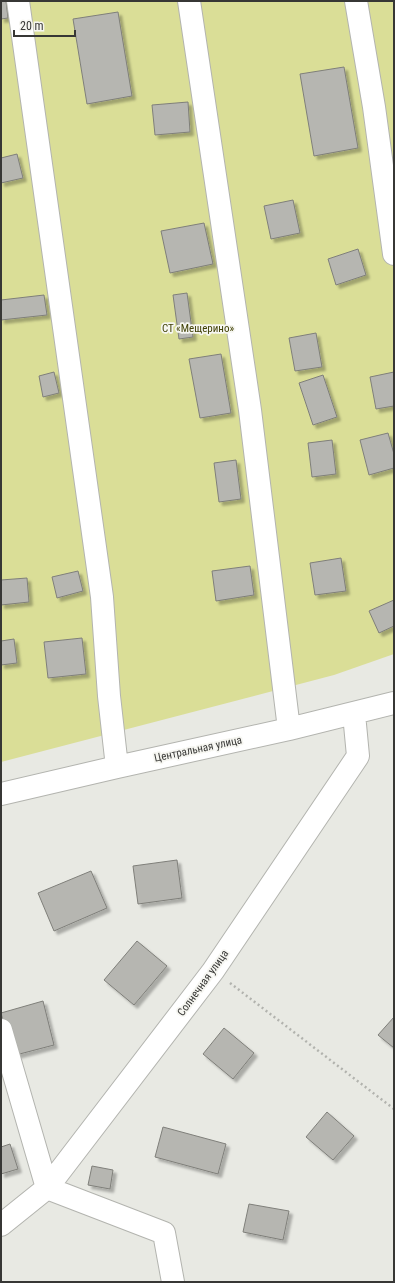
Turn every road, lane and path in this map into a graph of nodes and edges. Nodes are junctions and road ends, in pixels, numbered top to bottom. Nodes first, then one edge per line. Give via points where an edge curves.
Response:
1 (18, 1) edge
2 (189, 1) edge
3 (356, 1) edge
4 (394, 254) edge
5 (394, 703) edge
6 (354, 714) junction
7 (289, 729) junction
8 (117, 767) junction
9 (1, 794) edge
10 (213, 971) junction
11 (1, 1030) edge
12 (394, 1109) edge
13 (47, 1188) junction
14 (1, 1225) edge
15 (173, 1282) edge

1 - 8 street via 102,597
2 - 7 street via 250,410
3 - 4 street via 374,107
5 - 6 street, Центральная улица
6 - 7 street, Центральная улица
6 - 10 street, Солнечная улица via 358,756
7 - 8 street, Центральная улица
8 - 9 street, Центральная улица
10 - 12 path
10 - 13 street, Солнечная улица
11 - 13 street
13 - 14 street, Солнечная улица
13 - 15 street via 164,1233

